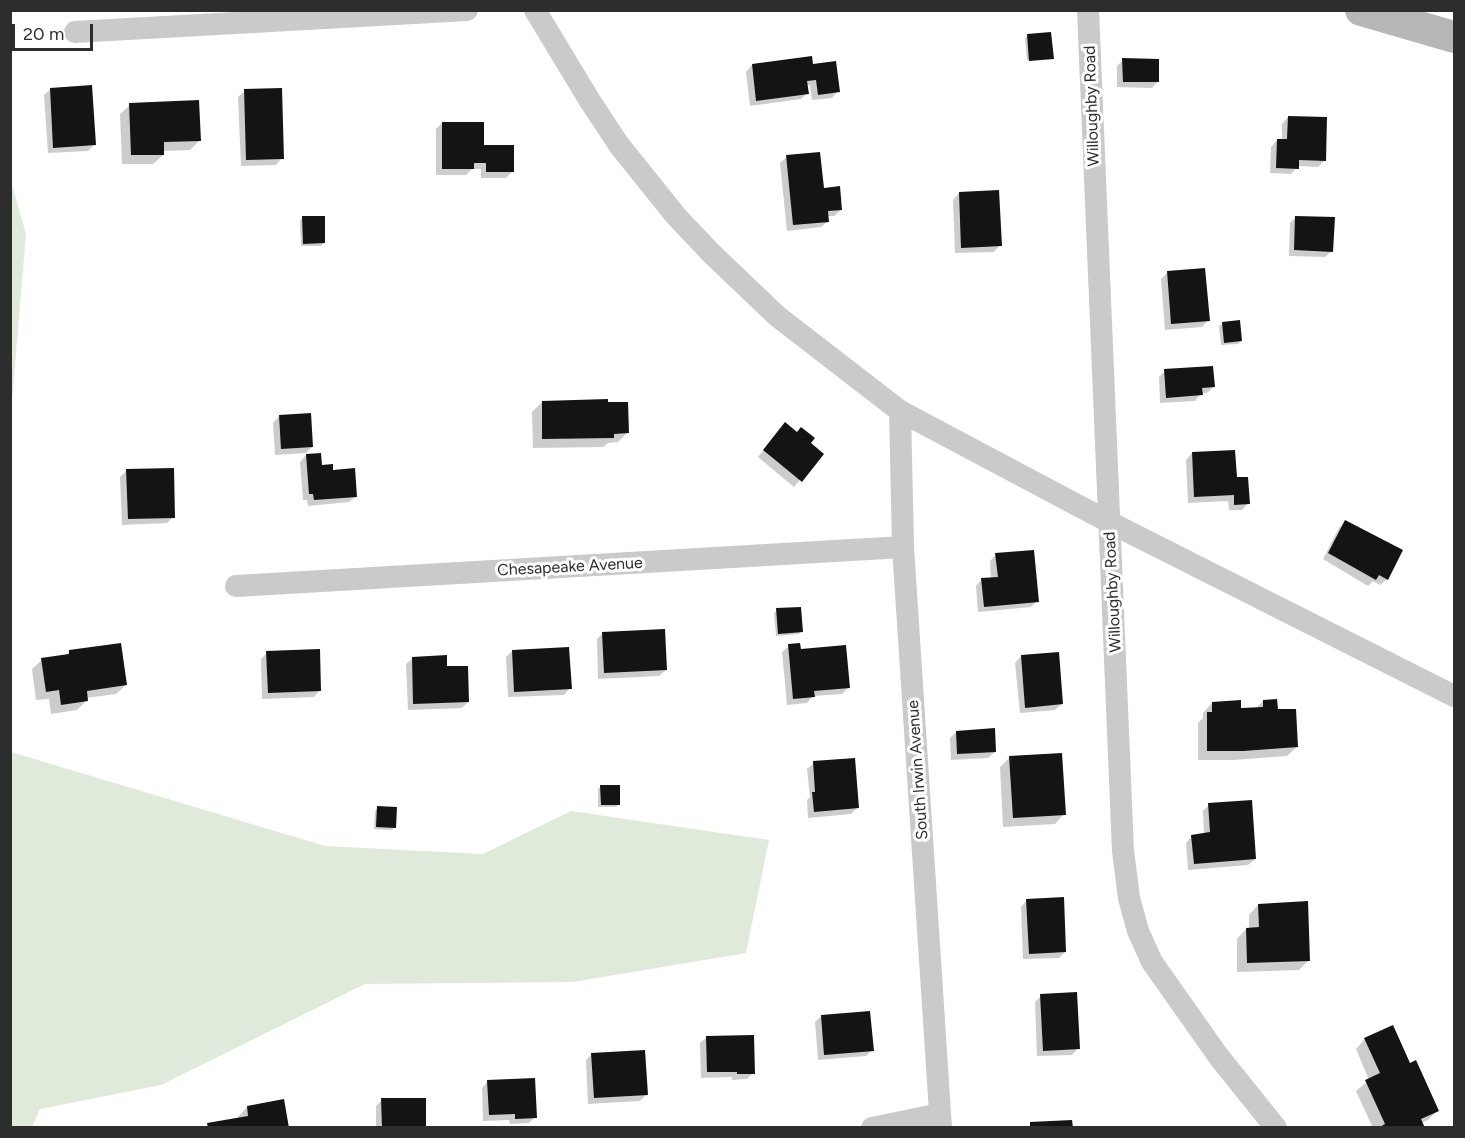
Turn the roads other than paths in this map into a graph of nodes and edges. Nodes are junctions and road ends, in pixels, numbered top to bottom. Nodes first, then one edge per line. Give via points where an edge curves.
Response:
1 (467, 10) edge
2 (536, 10) edge
3 (1088, 10) edge
4 (1361, 10) edge
5 (75, 32) dead end
6 (1455, 37) edge
7 (900, 411) junction
8 (1109, 522) junction
9 (903, 547) junction
10 (236, 586) dead end
11 (1455, 696) edge
12 (940, 1121) edge
13 (872, 1128) edge
14 (1276, 1128) edge

1 - 5 street
2 - 7 street via 619,145 676,216 777,316
3 - 8 street, Willoughby Road
4 - 6 street
7 - 8 street
7 - 9 street, South Irwin Avenue
8 - 11 street
8 - 14 street, Willoughby Road via 1123,851 1138,931 1152,962 1178,1001
9 - 10 street, Chesapeake Avenue
9 - 12 street, South Irwin Avenue
12 - 13 street

